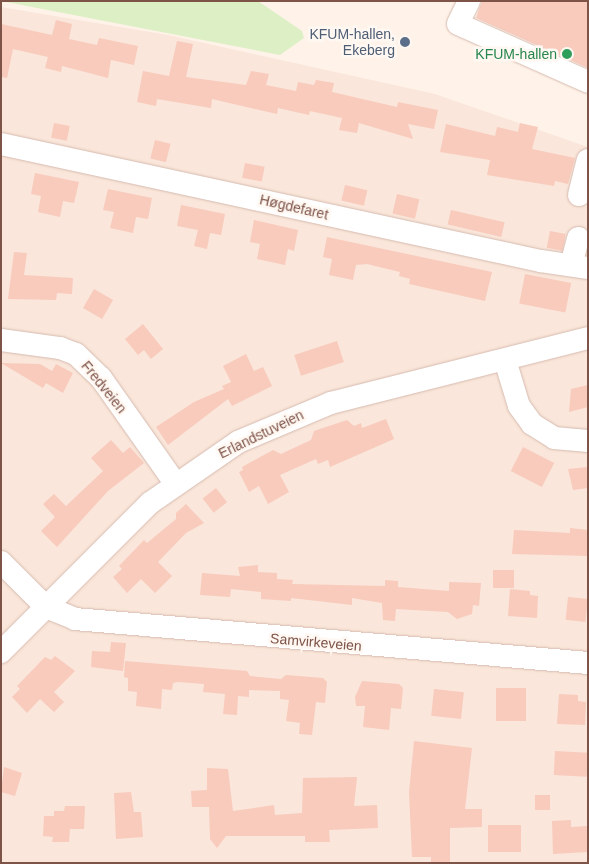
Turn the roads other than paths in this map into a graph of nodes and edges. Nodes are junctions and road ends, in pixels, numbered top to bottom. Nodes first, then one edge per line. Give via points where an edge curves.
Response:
1 (469, 1) edge
2 (588, 82) edge
3 (1, 144) edge
4 (588, 160) edge
5 (579, 195) dead end
6 (578, 238) dead end
7 (579, 266) edge
8 (588, 338) edge
9 (1, 340) edge
10 (505, 360) junction
11 (588, 441) edge
12 (175, 483) junction
13 (1, 562) edge
14 (46, 607) junction
15 (1, 652) edge
16 (588, 663) edge

1 - 2 street via 458,24
3 - 7 street, Høgdefaret
4 - 5 street
6 - 7 street
8 - 10 street, Erlandstuveien
9 - 12 street, Fredveien via 60,348 76,354 101,378
10 - 11 street via 519,406 532,424 554,438
10 - 12 street, Erlandstuveien via 369,392 301,413 238,442
12 - 14 street, Erlandstuveien
13 - 14 street
14 - 15 street, Erlandstuveien
14 - 16 street, Samvirkeveien via 75,619 109,624

